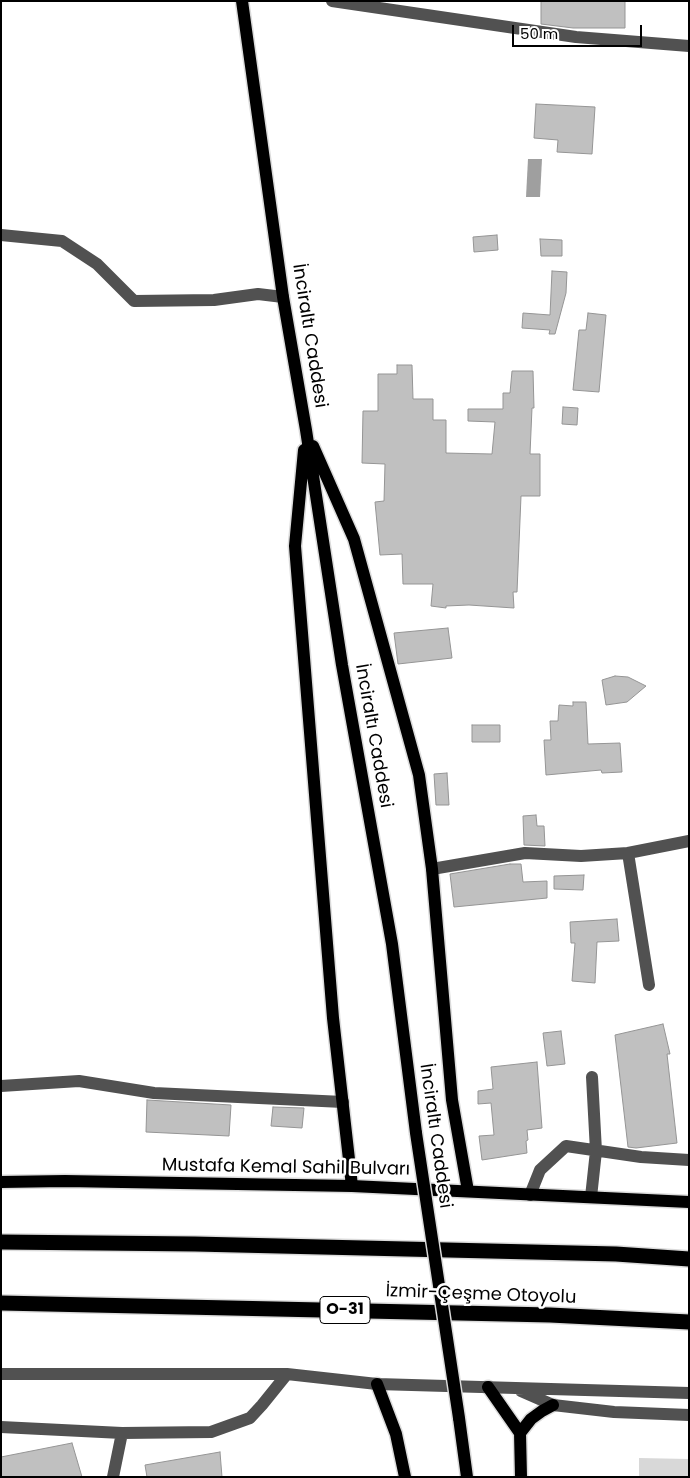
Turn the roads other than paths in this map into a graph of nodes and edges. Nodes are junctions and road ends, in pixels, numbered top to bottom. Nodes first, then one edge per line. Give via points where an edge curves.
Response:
1 (242, 1) edge
2 (332, 1) edge
3 (689, 46) edge
4 (1, 235) edge
5 (283, 297) junction
6 (306, 430) junction
7 (689, 841) edge
8 (628, 852) junction
9 (432, 869) junction
10 (649, 985) dead end
11 (592, 1077) dead end
12 (1, 1086) edge
13 (343, 1102) junction
14 (596, 1151) junction
15 (689, 1160) edge
16 (1, 1182) edge
17 (352, 1186) junction
18 (468, 1191) junction
19 (530, 1194) junction
20 (591, 1198) junction
21 (689, 1202) edge
22 (1, 1242) edge
23 (689, 1259) edge
24 (1, 1303) edge
25 (689, 1322) edge
26 (1, 1374) edge
27 (288, 1374) junction
28 (377, 1384) junction
29 (488, 1387) junction
30 (512, 1388) junction
31 (689, 1394) edge
32 (553, 1404) junction
33 (689, 1414) edge
34 (1, 1427) edge
35 (520, 1433) junction
36 (122, 1434) junction
37 (112, 1477) edge
38 (405, 1477) edge
39 (466, 1477) edge
40 (521, 1477) edge

1 - 5 main road, İnciraltı Caddesi
2 - 3 street via 576,37
4 - 5 street via 62,241 97,264 134,301 214,300 258,294
5 - 6 main road, İnciraltı Caddesi
6 - 9 main road via 354,539 418,776
6 - 13 main road via 295,546 333,1018
6 - 39 main road, İnciraltı Caddesi, bridge via 342,665 392,944
7 - 8 street
8 - 9 street via 581,856 525,853
8 - 10 street
9 - 18 main road via 452,1100
11 - 14 street
12 - 13 street via 79,1081 154,1093
13 - 17 main road
14 - 15 street via 641,1158
14 - 19 street via 566,1146 540,1170
14 - 20 street
16 - 17 main road, Mustafa Kemal Sahil Bulvarı
17 - 18 main road, Mustafa Kemal Sahil Bulvarı
18 - 19 main road, Mustafa Kemal Sahil Bulvarı
19 - 20 main road, Mustafa Kemal Sahil Bulvarı
20 - 21 main road, Mustafa Kemal Sahil Bulvarı
22 - 23 highway via 616,1254
24 - 25 highway, İzmir-Çeşme Otoyolu / O-31 via 540,1315
26 - 27 street
27 - 28 street
27 - 36 street via 250,1418 239,1422 211,1432
28 - 29 street
28 - 38 main road via 396,1434
29 - 30 street
29 - 35 main road
30 - 31 street
30 - 32 street
32 - 33 street via 614,1412
32 - 35 main road via 531,1419
34 - 36 street
35 - 40 main road
36 - 37 street

